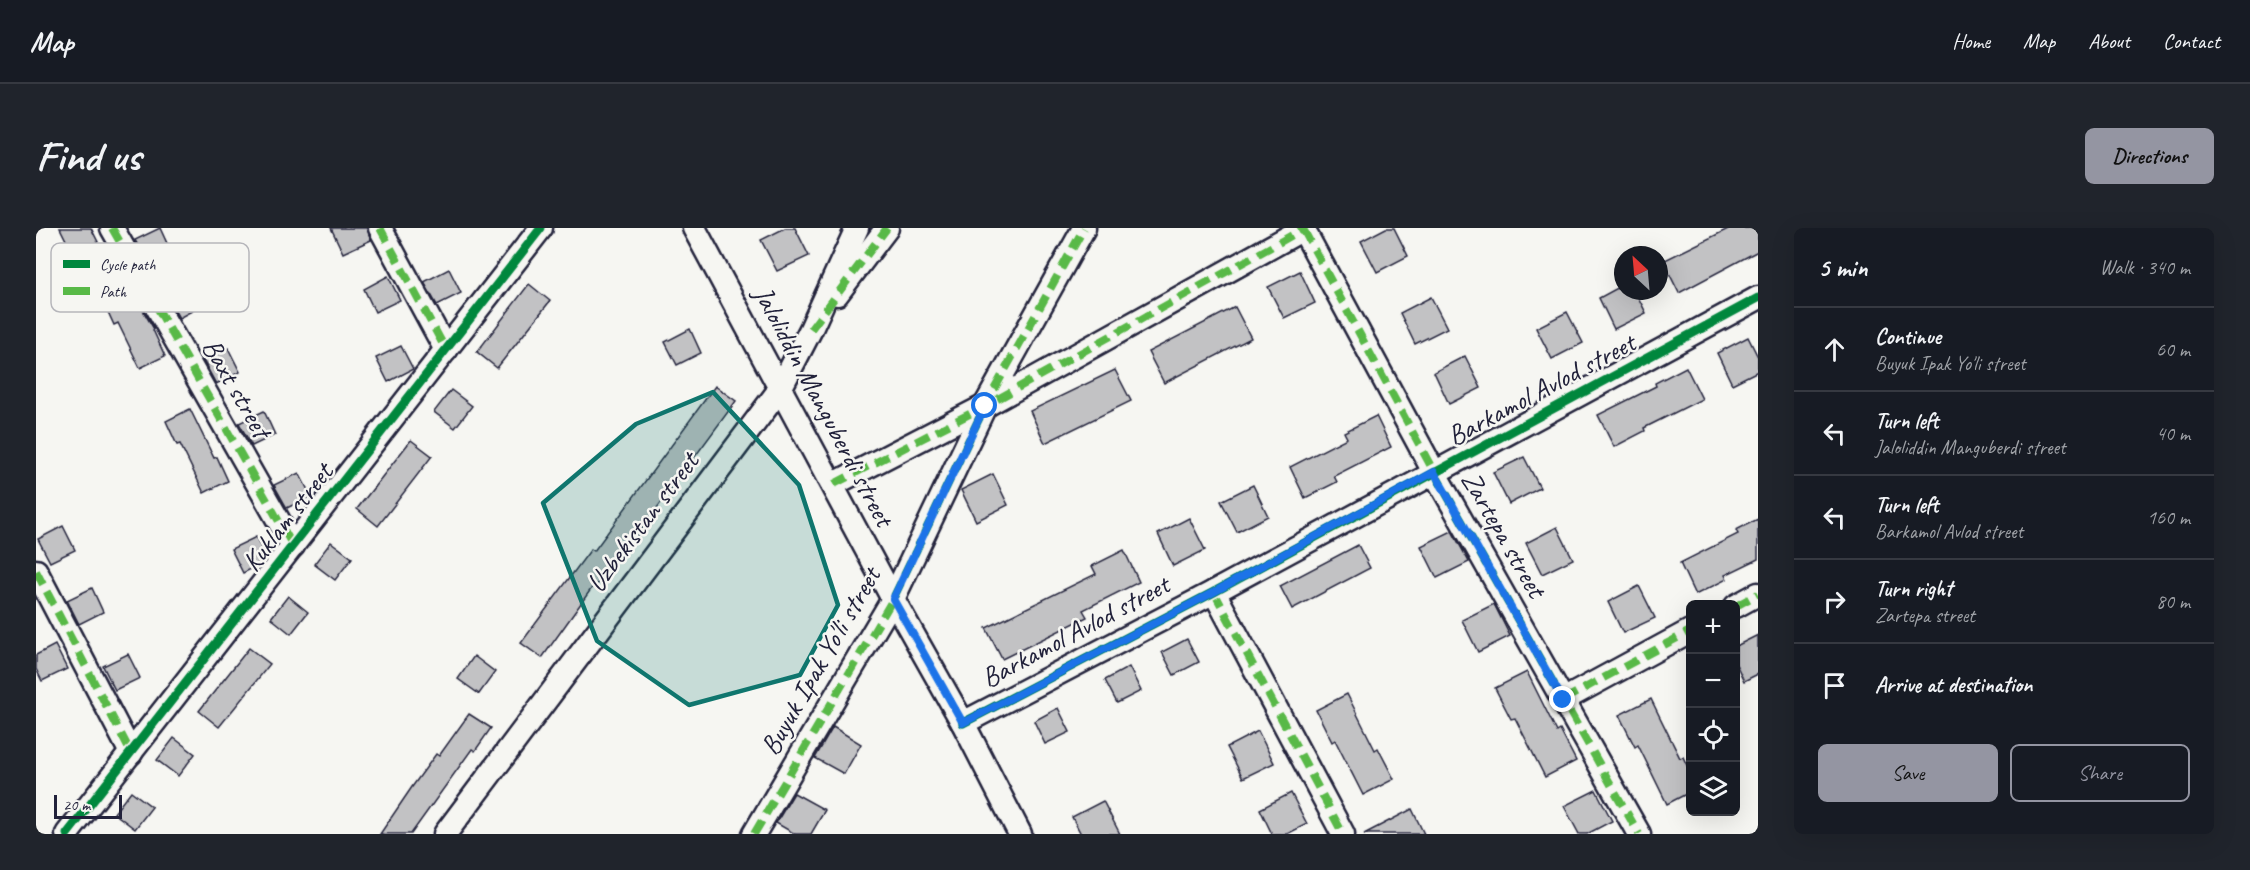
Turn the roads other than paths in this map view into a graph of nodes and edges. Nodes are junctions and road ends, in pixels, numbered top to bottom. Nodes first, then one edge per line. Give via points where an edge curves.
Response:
1 (111, 228) edge
2 (380, 228) edge
3 (542, 228) edge
4 (694, 228) edge
5 (857, 228) edge
6 (887, 228) edge
7 (1084, 228) edge
8 (1304, 229) edge
9 (120, 243) edge
10 (1758, 298) edge
11 (159, 312) edge
12 (811, 329) junction
13 (446, 350) junction
14 (780, 389) junction
15 (985, 406) junction
16 (1434, 472) junction
17 (834, 484) junction
18 (293, 546) junction
19 (36, 571) edge
20 (1214, 592) junction
21 (1758, 594) edge
22 (893, 599) junction
23 (1740, 604) edge
24 (1686, 633) edge
25 (1563, 700) junction
26 (963, 723) junction
27 (131, 753) junction
28 (67, 834) edge
29 (445, 834) edge
30 (754, 834) edge
31 (1020, 834) edge
32 (1343, 834) edge
33 (1639, 834) edge

1 - 9 street, Baxt street
2 - 13 street
3 - 13 street, Kuklam street
4 - 14 street, Jaloliddin Manguberdi street
5 - 12 street, Uzbekistan street
6 - 12 street
7 - 15 street, Buyuk Ipak Yo'li street
8 - 15 street
8 - 16 street, Zartepa street
10 - 16 street, Barkamol Avlod street
11 - 18 street, Baxt street
12 - 14 street, Uzbekistan street
13 - 18 street, Kuklam street
14 - 17 street, Jaloliddin Manguberdi street
14 - 29 street, Uzbekistan street
15 - 17 street
15 - 22 street, Buyuk Ipak Yo'li street
16 - 20 street, Barkamol Avlod street
16 - 25 street, Zartepa street
17 - 22 street, Jaloliddin Manguberdi street
18 - 27 street, Kuklam street
19 - 27 street
20 - 26 street, Barkamol Avlod street
20 - 32 street, Barkamol Avlod street
21 - 23 street
22 - 26 street, Jaloliddin Manguberdi street
22 - 30 street, Buyuk Ipak Yo'li street
24 - 25 street
25 - 33 street, Zartepa street
26 - 31 street, Jaloliddin Manguberdi street
27 - 28 street, Kuklam street

